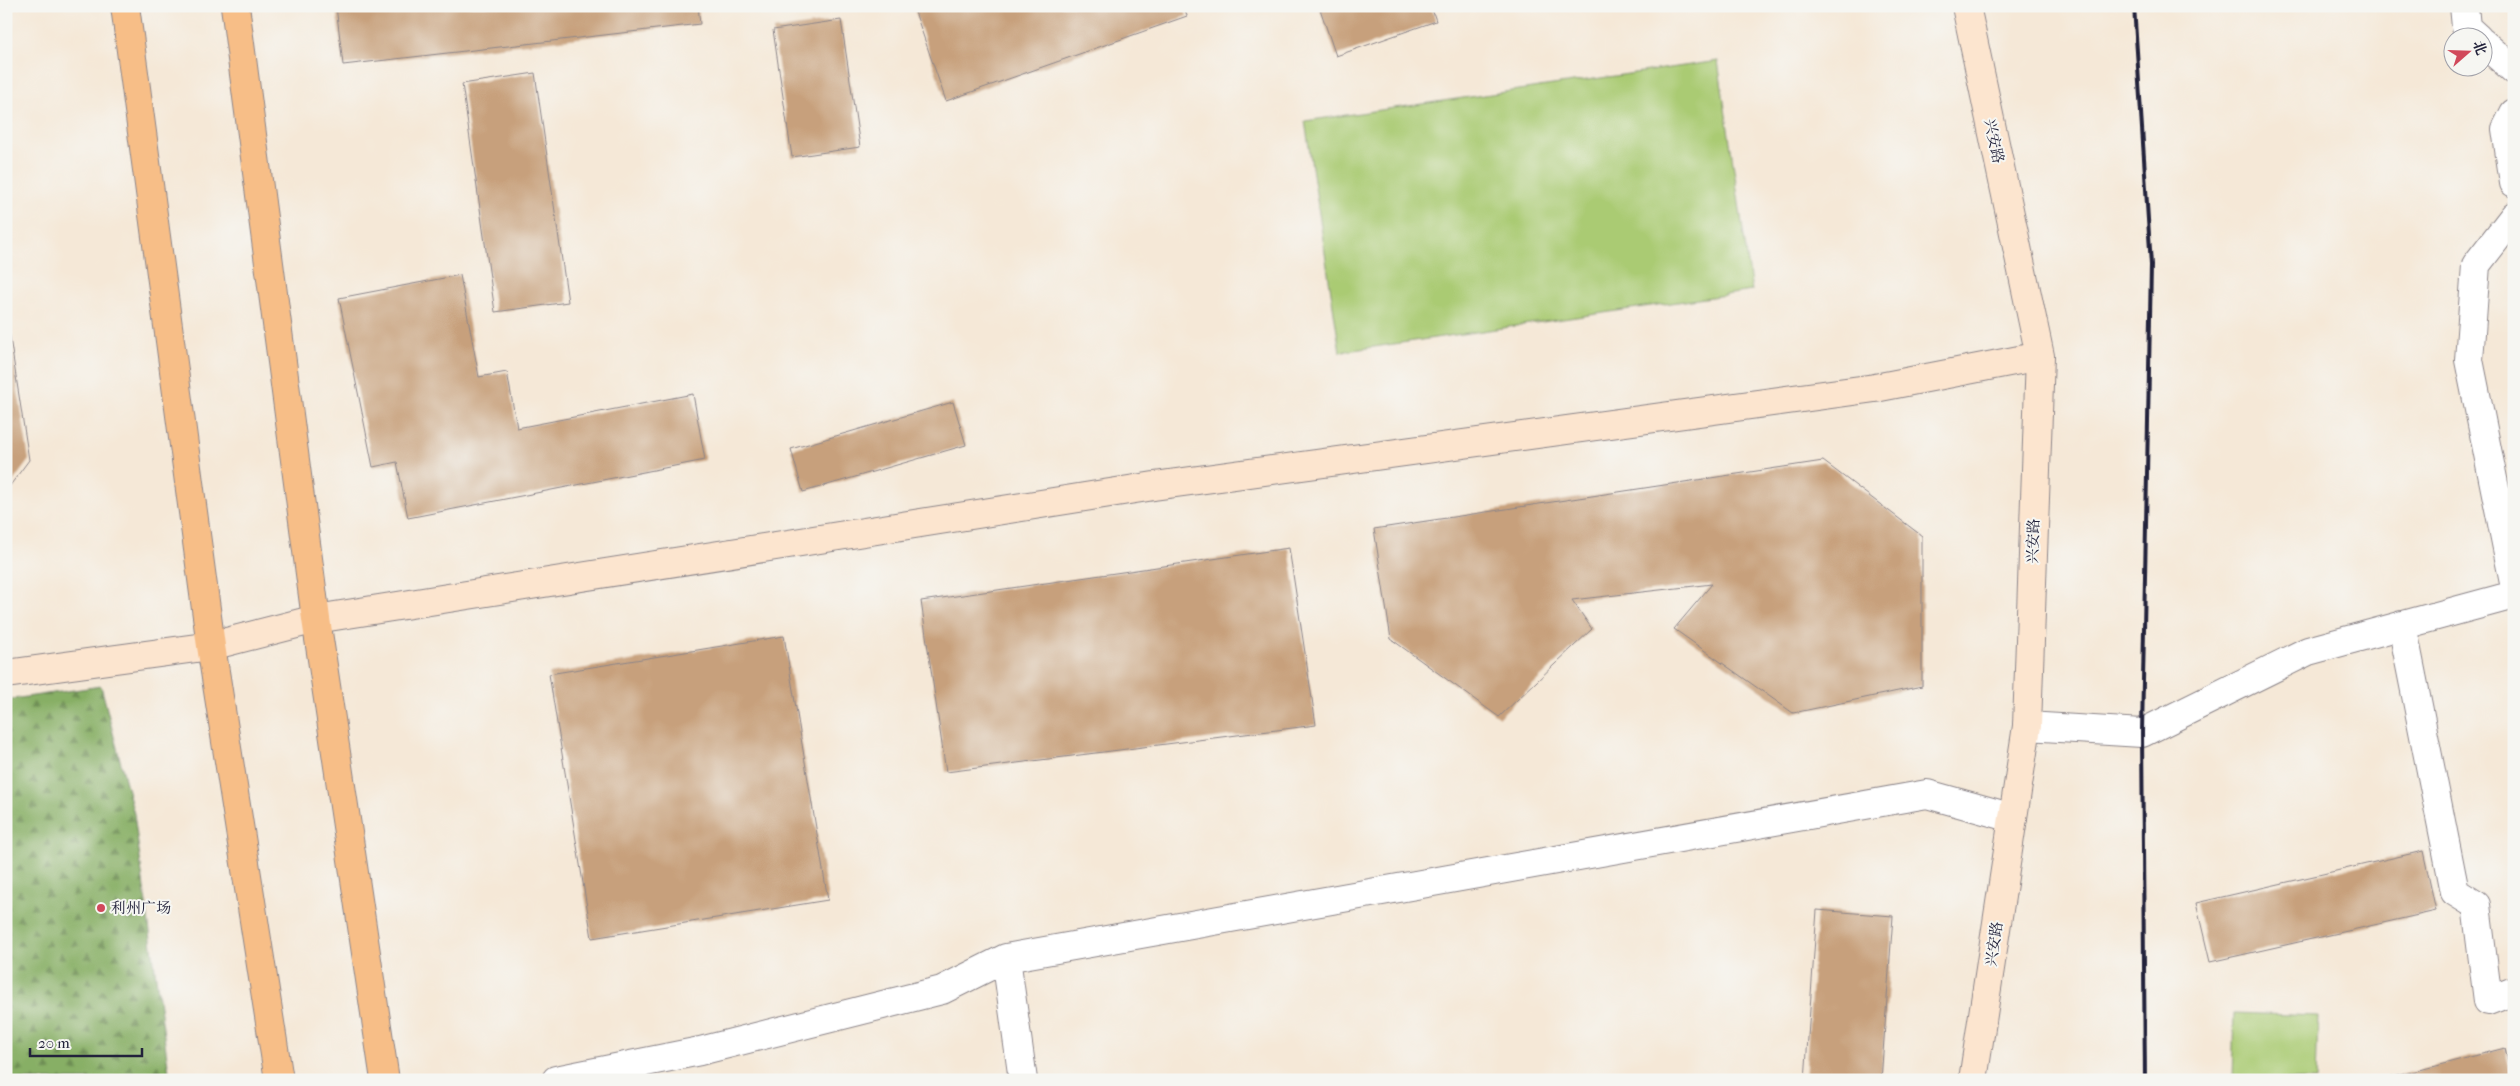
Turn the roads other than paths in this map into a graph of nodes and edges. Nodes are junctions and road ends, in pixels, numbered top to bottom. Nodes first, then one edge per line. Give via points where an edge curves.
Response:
1 (125, 6) edge
2 (235, 6) edge
3 (1966, 6) edge
4 (2464, 6) edge
5 (2467, 28) edge
6 (2492, 51) edge
7 (2514, 70) edge
8 (2514, 113) edge
9 (2514, 183) edge
10 (2514, 216) edge
11 (2040, 356) junction
12 (2514, 583) edge
13 (2514, 595) edge
14 (316, 619) junction
15 (2402, 625) junction
16 (211, 646) junction
17 (6, 674) edge
18 (2027, 726) junction
19 (2013, 818) junction
20 (1006, 958) junction
21 (2514, 992) edge
22 (279, 1080) edge
23 (385, 1080) edge
24 (556, 1080) edge
25 (1023, 1080) edge
26 (1973, 1080) edge

1 - 16 highway
2 - 14 highway
3 - 11 street, 兴安路
4 - 5 street
6 - 7 street
8 - 9 street via 2506,129
10 - 12 street via 2476,265 2469,360
11 - 14 street via 1875,388 1154,486
11 - 18 street, 兴安路
13 - 15 street
14 - 16 street
14 - 23 highway
15 - 18 street via 2308,651 2142,733
15 - 21 street via 2454,892 2476,905 2488,1001
16 - 17 street
16 - 22 highway
18 - 19 street, 兴安路
19 - 20 street via 1927,794
19 - 26 street, 兴安路
20 - 24 street via 942,990 700,1051
20 - 25 street

